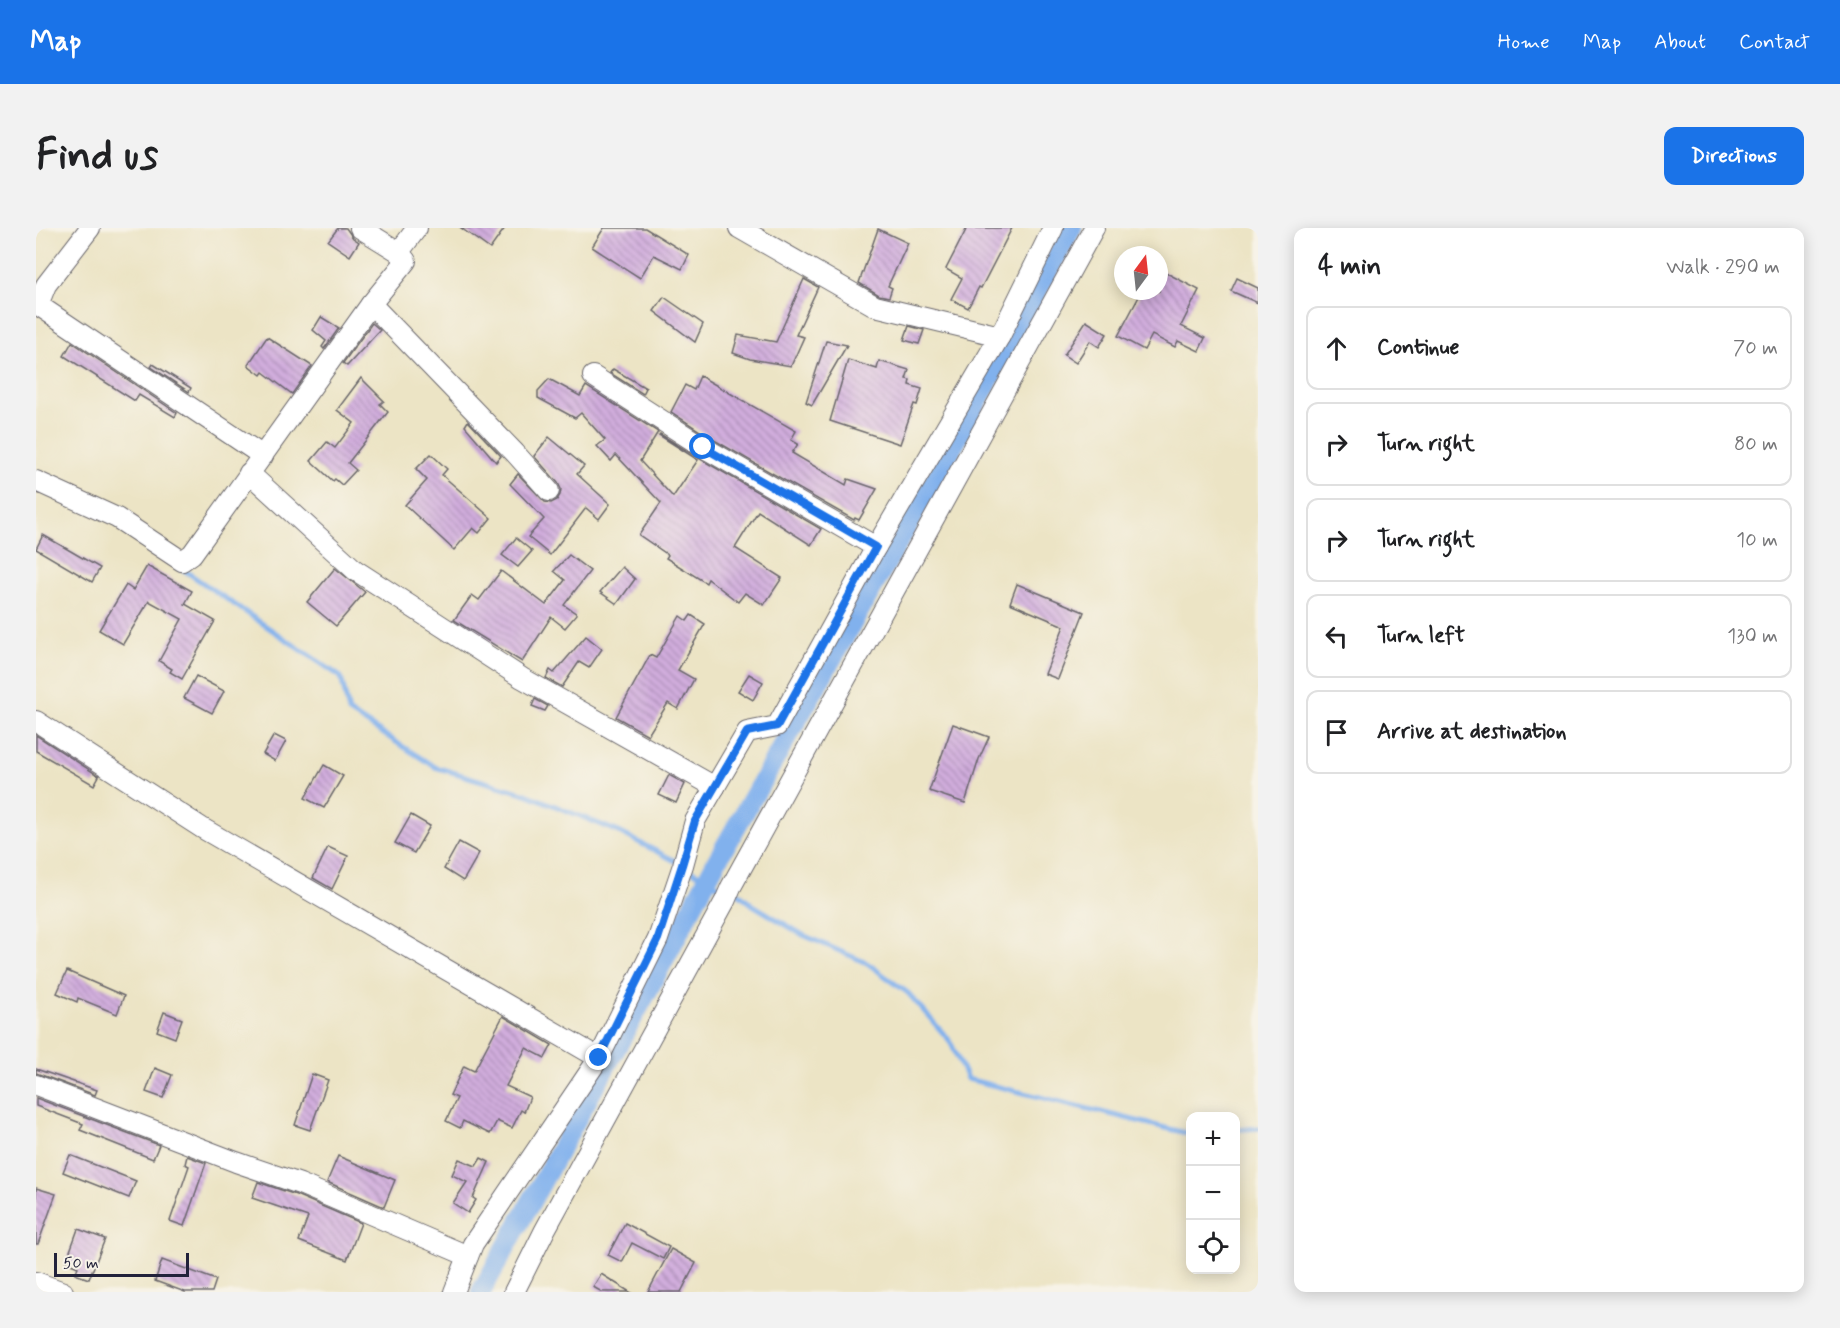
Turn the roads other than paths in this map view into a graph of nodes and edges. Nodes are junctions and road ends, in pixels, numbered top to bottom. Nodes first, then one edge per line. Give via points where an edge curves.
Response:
1 (90, 228) edge
2 (360, 228) edge
3 (417, 228) edge
4 (739, 228) edge
5 (1053, 228) edge
6 (1094, 228) edge
7 (399, 252) junction
8 (372, 304) junction
9 (1000, 336) junction
10 (593, 376) dead end
11 (263, 456) junction
12 (249, 473) junction
13 (36, 482) edge
14 (549, 491) dead end
15 (876, 547) junction
16 (36, 721) edge
17 (715, 787) junction
18 (599, 1058) junction
19 (36, 1085) edge
20 (468, 1256) junction
21 (36, 1282) edge
22 (63, 1292) edge
23 (454, 1292) edge
24 (514, 1292) edge

1 - 11 street via 46,285 38,304
2 - 7 street
3 - 7 street
4 - 9 street via 875,306
5 - 9 street
6 - 24 street via 737,876
7 - 8 street via 406,261
8 - 11 street
8 - 14 street
9 - 15 street
10 - 15 street via 703,447
11 - 12 street
12 - 13 street via 192,554 182,561 117,518
12 - 17 street via 355,570 522,678
15 - 17 street via 777,726 747,732
16 - 18 street via 202,828
17 - 18 street via 695,821 658,939
18 - 20 street
19 - 20 street via 300,1184
20 - 23 street
21 - 22 street

